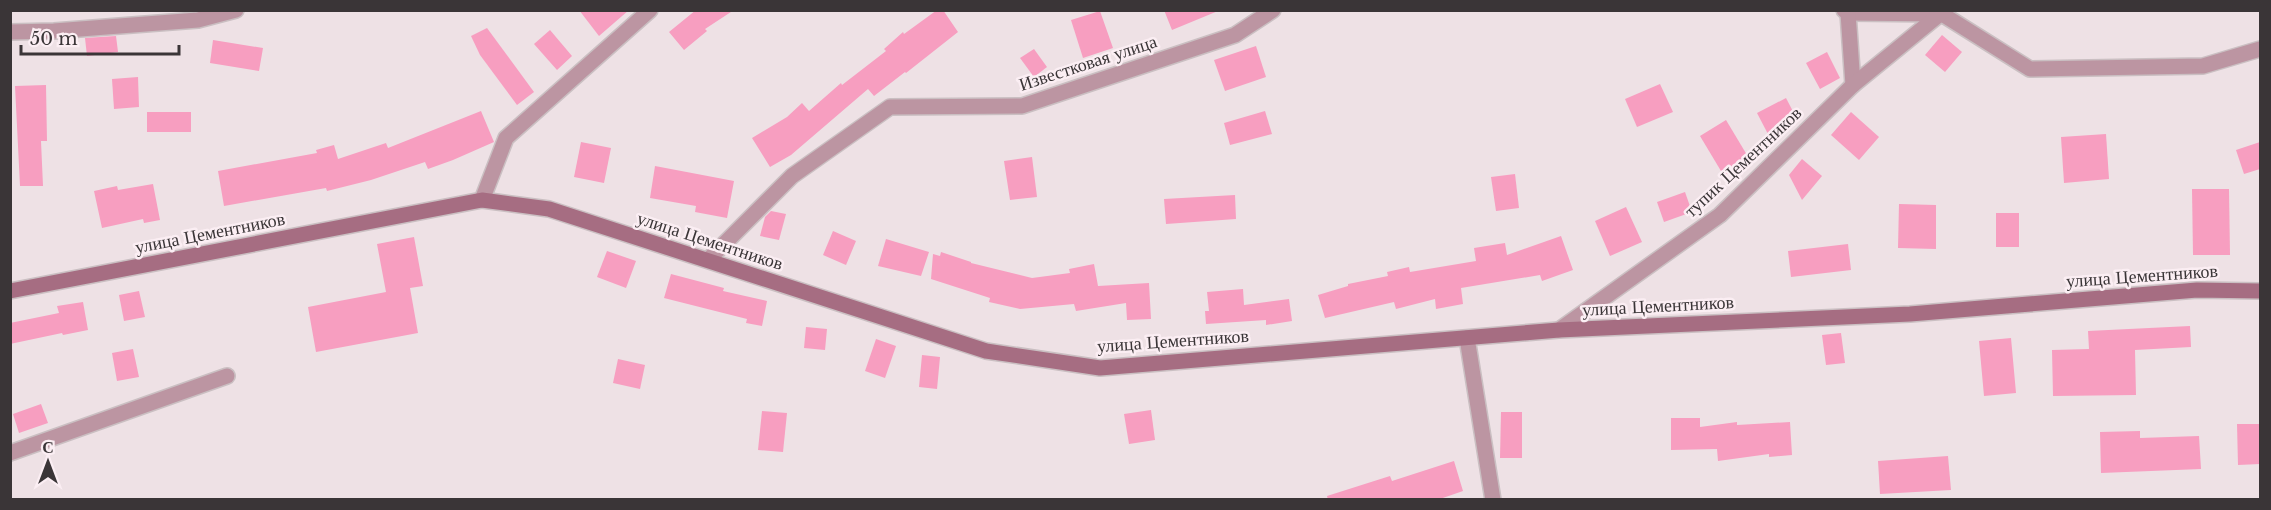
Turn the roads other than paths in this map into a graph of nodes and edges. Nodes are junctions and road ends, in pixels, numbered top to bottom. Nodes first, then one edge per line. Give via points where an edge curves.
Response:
1 (236, 10) edge
2 (650, 10) edge
3 (1273, 10) edge
4 (1846, 12) edge
5 (1943, 12) edge
6 (10, 32) edge
7 (2260, 49) edge
8 (1853, 85) junction
9 (482, 200) junction
10 (708, 261) junction
11 (10, 291) edge
12 (2260, 291) edge
13 (1559, 330) junction
14 (1467, 338) junction
15 (227, 376) dead end
16 (10, 453) edge
17 (1493, 500) edge

1 - 6 street via 198,20
2 - 9 street via 506,138
3 - 10 street, Известковая улица via 1234,35 1022,106 890,107 792,176
4 - 5 street
4 - 8 street
5 - 7 street via 2031,69 2203,66
5 - 8 street, тупик Цементников
8 - 13 street, тупик Цементников via 1720,215
9 - 10 street, улица Цементников via 549,208
9 - 11 street, улица Цементников
10 - 14 street, улица Цементников via 986,351 1100,368
12 - 13 street, улица Цементников via 2197,290 1910,314
13 - 14 street, улица Цементников
14 - 17 street
15 - 16 street

